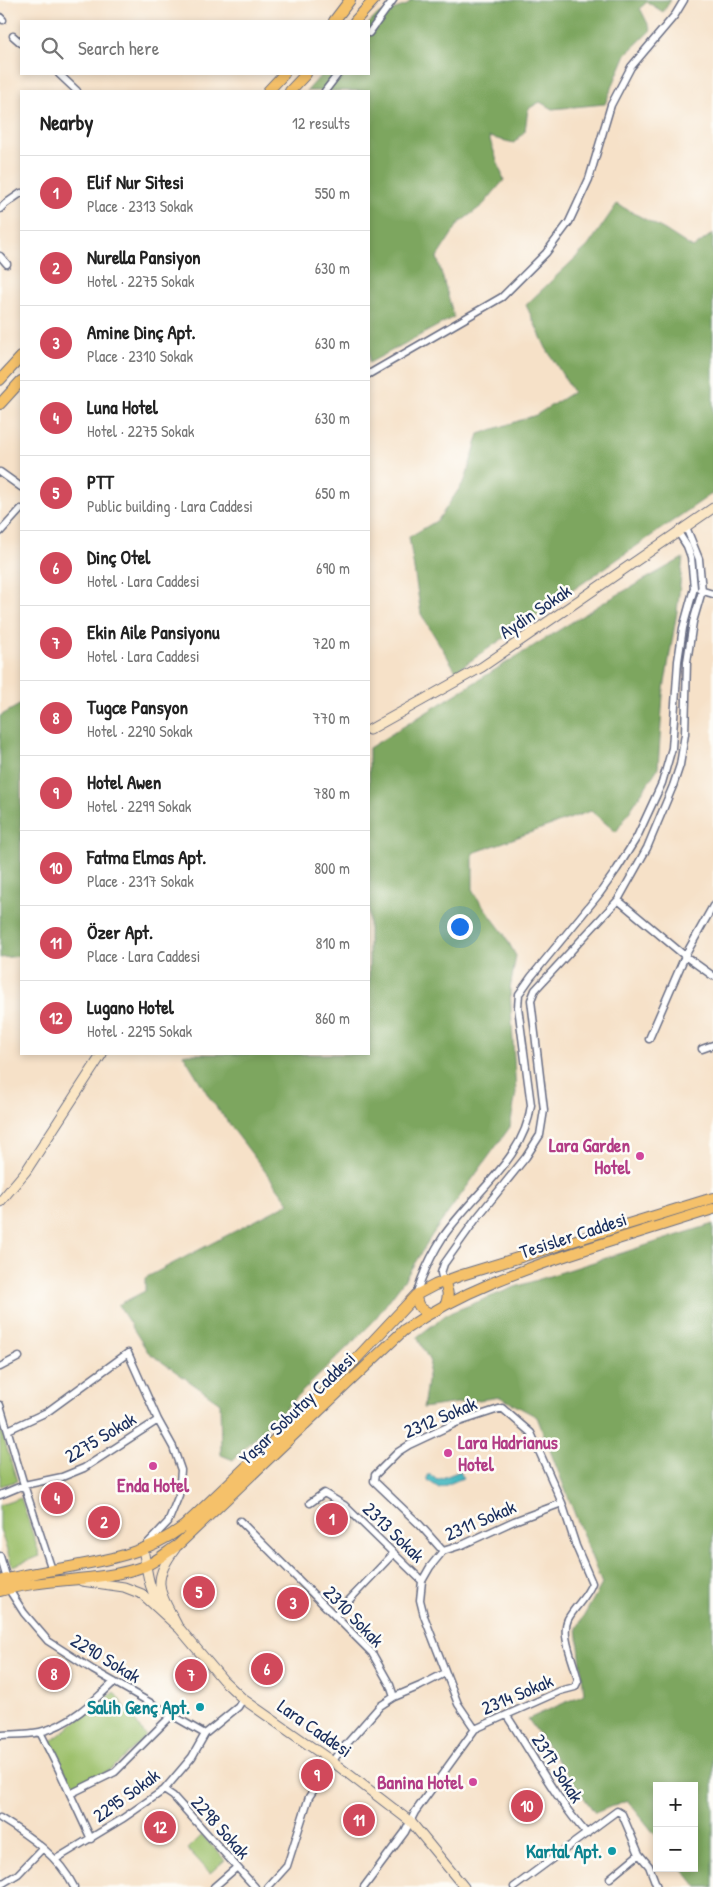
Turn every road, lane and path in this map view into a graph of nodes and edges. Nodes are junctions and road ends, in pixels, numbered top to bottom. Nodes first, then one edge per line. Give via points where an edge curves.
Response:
1 (350, 0) edge
2 (374, 0) edge
3 (393, 0) edge
4 (684, 0) edge
5 (335, 20) edge
6 (355, 20) edge
7 (370, 32) edge
8 (12, 36) dead end
9 (20, 42) edge
10 (60, 75) edge
11 (283, 75) edge
12 (305, 75) edge
13 (337, 75) edge
14 (76, 90) edge
15 (269, 90) edge
16 (291, 90) edge
17 (326, 90) edge
18 (20, 195) edge
19 (0, 209) edge
20 (0, 256) edge
21 (7, 264) dead end
22 (20, 358) edge
23 (370, 373) edge
24 (0, 380) edge
25 (20, 382) edge
26 (0, 404) edge
27 (0, 472) edge
28 (20, 486) edge
29 (713, 508) edge
30 (20, 510) edge
31 (682, 530) junction
32 (0, 532) edge
33 (694, 588) junction
34 (702, 591) junction
35 (713, 594) edge
36 (370, 729) edge
37 (618, 900) junction
38 (713, 906) edge
39 (686, 956) junction
40 (713, 976) edge
41 (649, 1039) dead end
42 (713, 1045) edge
43 (702, 1049) dead end
44 (101, 1055) edge
45 (713, 1198) edge
46 (0, 1202) edge
47 (713, 1209) edge
48 (443, 1281) junction
49 (416, 1295) junction
50 (446, 1304) junction
51 (429, 1313) junction
52 (20, 1357) dead end
53 (0, 1367) edge
54 (0, 1405) edge
55 (158, 1420) junction
56 (8, 1430) junction
57 (374, 1481) joint
58 (24, 1485) junction
59 (0, 1495) edge
60 (310, 1503) dead end
61 (562, 1503) junction
62 (240, 1521) dead end
63 (178, 1545) junction
64 (143, 1549) junction
65 (443, 1551) junction
66 (394, 1553) junction
67 (0, 1556) edge
68 (146, 1565) junction
69 (52, 1570) junction
70 (75, 1580) junction
71 (422, 1581) junction
72 (4, 1585) edge
73 (335, 1615) junction
74 (180, 1629) junction
75 (446, 1673) junction
76 (114, 1682) junction
77 (394, 1697) junction
78 (243, 1699) junction
79 (173, 1714) junction
80 (507, 1716) junction
81 (475, 1729) junction
82 (40, 1732) junction
83 (0, 1734) edge
84 (205, 1734) junction
85 (333, 1762) junction
86 (164, 1790) junction
87 (70, 1794) junction
88 (0, 1818) edge
89 (411, 1822) junction
90 (587, 1834) junction
91 (91, 1839) junction
92 (42, 1848) junction
93 (639, 1854) junction
94 (56, 1859) junction
95 (237, 1867) junction
96 (610, 1878) dead end
97 (0, 1885) edge
98 (74, 1887) edge
99 (214, 1887) edge
100 (255, 1887) edge
101 (268, 1887) edge
102 (364, 1887) edge
103 (464, 1887) edge
104 (514, 1887) edge
105 (657, 1887) edge

1 - 5 main road
2 - 6 main road
3 - 7 street
4 - 23 street via 631,66 612,104 589,179 569,222 546,253 502,297
8 - 9 street
10 - 14 street
11 - 15 main road
12 - 16 main road
13 - 17 street
18 - 19 street
20 - 21 street
22 - 24 main road
25 - 26 main road
27 - 28 street
29 - 31 street, Aydin Sokak
30 - 32 street
31 - 33 street via 691,557
31 - 34 street via 699,559
31 - 36 street, Aydin Sokak via 482,667
33 - 34 street
33 - 49 street via 683,628 672,748 662,783 637,837 617,870 519,994 530,1105 527,1125 510,1156 443,1237
34 - 35 street
34 - 37 street via 687,662 686,734 680,765 647,848
37 - 39 street
37 - 48 street via 535,990 531,1000 544,1110 540,1135 444,1264
38 - 39 street
39 - 40 street
39 - 41 street
42 - 43 street
44 - 46 street via 26,1171
45 - 48 main road
47 - 50 main road, Tesisler Caddesi via 525,1268
48 - 49 main road
48 - 50 main road via 448,1291
49 - 51 main road via 420,1309
49 - 64 main road via 329,1388 184,1526
50 - 51 main road, Yaşar Sobutay Caddesi
51 - 63 main road, Yaşar Sobutay Caddesi via 404,1330
52 - 53 street
54 - 56 street
55 - 56 street via 128,1353 47,1412
55 - 58 street, 2275 Sokak via 84,1468 62,1477
55 - 64 street via 181,1470 179,1495 168,1522
56 - 58 street
57 - 61 street, 2312 Sokak via 398,1452 409,1445 456,1423 502,1408 531,1433
57 - 65 street, 2313 Sokak
58 - 59 street, 2275 Sokak
58 - 69 street
60 - 66 street, 2313 Sokak via 324,1493 344,1505
61 - 65 street, 2311 Sokak
61 - 80 street, 2314 Sokak via 592,1583 564,1632 578,1681 575,1687
62 - 73 street, 2310 Sokak
63 - 68 main road, Yaşar Sobutay Caddesi
63 - 74 street via 162,1570 159,1584 160,1594
64 - 68 street
64 - 69 main road
65 - 71 street, 2311 Sokak
66 - 71 street, 2313 Sokak
66 - 73 street
67 - 72 street, 2290 Sokak
68 - 70 main road, Yaşar Sobutay Caddesi
68 - 74 street via 153,1595
69 - 72 main road
70 - 72 main road, Lara Caddesi
70 - 74 street, Lara Caddesi via 134,1590
71 - 75 street, 2313 Sokak via 420,1600 424,1616
72 - 76 street, 2290 Sokak via 48,1641
73 - 77 street, 2310 Sokak via 372,1653
74 - 78 street, Lara Caddesi
75 - 77 street
75 - 81 street, 2313 Sokak via 458,1704
76 - 79 street, 2290 Sokak
76 - 82 street via 82,1710
77 - 85 street via 380,1706
78 - 84 street, 2295 Sokak
78 - 85 street, Lara Caddesi
79 - 84 street, 2290 Sokak
79 - 87 street via 116,1772
80 - 81 street, 2314 Sokak
80 - 90 street, 2317 Sokak via 571,1816
81 - 89 street, 2314 Sokak
82 - 83 street
82 - 87 street
84 - 86 street, 2295 Sokak via 192,1758
85 - 89 street, Lara Caddesi
85 - 101 street via 309,1797 287,1866
86 - 91 street, 2295 Sokak
86 - 95 street, 2298 Sokak
87 - 91 street
88 - 92 street
89 - 102 street, 2314 Sokak
89 - 103 street, Lara Caddesi
90 - 93 street via 617,1811 622,1814
90 - 104 street
91 - 94 street, 2295 Sokak
92 - 94 street
92 - 97 street via 18,1874
93 - 96 street
93 - 105 street via 649,1866
94 - 98 street
95 - 99 street
95 - 100 street, 2298 Sokak

